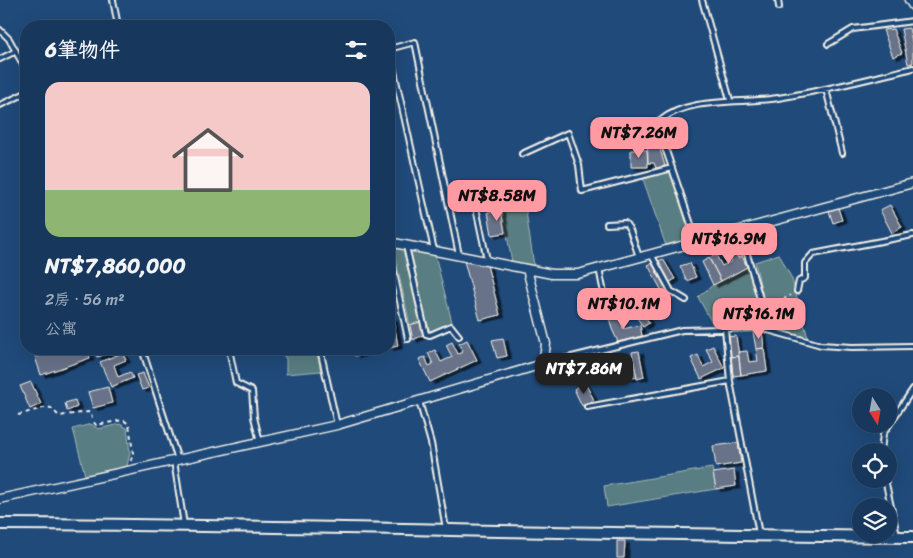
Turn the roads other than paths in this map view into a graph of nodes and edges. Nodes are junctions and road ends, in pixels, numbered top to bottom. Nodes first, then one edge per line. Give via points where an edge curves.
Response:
1 (113, 0) edge
2 (702, 0) edge
3 (778, 0) edge
4 (909, 0) edge
5 (913, 6) edge
6 (779, 7) dead end
7 (117, 20) edge
8 (913, 21) edge
9 (0, 30) edge
10 (828, 44) dead end
11 (395, 47) edge
12 (16, 51) junction
13 (0, 59) edge
14 (20, 59) edge
15 (913, 68) edge
16 (395, 76) edge
17 (826, 88) junction
18 (20, 96) edge
19 (730, 100) junction
20 (0, 105) edge
21 (842, 153) dead end
22 (522, 154) dead end
23 (672, 168) junction
24 (913, 183) edge
25 (475, 204) dead end
26 (607, 224) dead end
27 (740, 230) junction
28 (913, 235) edge
29 (697, 242) junction
30 (395, 243) edge
31 (405, 244) junction
32 (434, 250) junction
33 (651, 254) junction
34 (459, 255) junction
35 (639, 258) junction
36 (488, 260) junction
37 (599, 268) junction
38 (527, 269) junction
39 (395, 277) edge
40 (797, 291) road end
41 (686, 300) dead end
42 (623, 314) dead end
43 (761, 328) junction
44 (725, 329) junction
45 (459, 336) dead end
46 (408, 339) dead end
47 (913, 346) edge
48 (144, 355) edge
49 (230, 355) edge
50 (321, 355) edge
51 (536, 366) junction
52 (730, 381) junction
53 (913, 389) edge
54 (419, 401) junction
55 (587, 408) dead end
56 (337, 425) junction
57 (260, 442) junction
58 (882, 443) edge
59 (176, 460) junction
60 (0, 499) edge
61 (0, 524) edge
62 (184, 524) junction
63 (447, 531) junction
64 (759, 534) junction
65 (852, 536) edge
66 (897, 537) edge
67 (913, 537) edge

1 - 7 lane
2 - 19 lane
3 - 6 lane
4 - 5 street
8 - 10 lane via 853,30
9 - 12 lane
11 - 34 lane via 415,42
12 - 13 lane
12 - 14 lane
15 - 17 lane
16 - 32 lane
17 - 19 lane via 776,99
17 - 21 lane
18 - 20 lane
19 - 23 lane via 685,108 660,121 660,133
22 - 23 lane via 568,133 579,165 582,191
23 - 29 lane
24 - 27 street
25 - 36 lane
26 - 35 lane via 625,223
27 - 29 street
27 - 43 lane via 765,316
28 - 40 lane via 813,254 805,263 805,278 799,281
29 - 33 street
30 - 31 street
31 - 32 street
31 - 45 lane via 426,334 451,326
32 - 34 street
33 - 35 street
33 - 41 lane via 671,291
34 - 36 street
35 - 37 street
36 - 38 street
37 - 38 street via 578,274 552,274
37 - 42 lane via 606,300
38 - 51 street via 546,344 544,358
39 - 46 lane
43 - 44 lane
43 - 47 lane via 821,345
44 - 51 lane via 682,330
44 - 52 lane
48 - 59 lane
49 - 57 lane via 236,383 252,391
50 - 56 lane
51 - 54 street
52 - 55 lane
52 - 64 lane
53 - 58 lane via 883,434
54 - 56 street
54 - 63 lane via 431,443
56 - 57 street
57 - 59 street
59 - 60 street
59 - 62 lane
61 - 62 street
62 - 63 street
63 - 64 street
64 - 65 street
66 - 67 street

